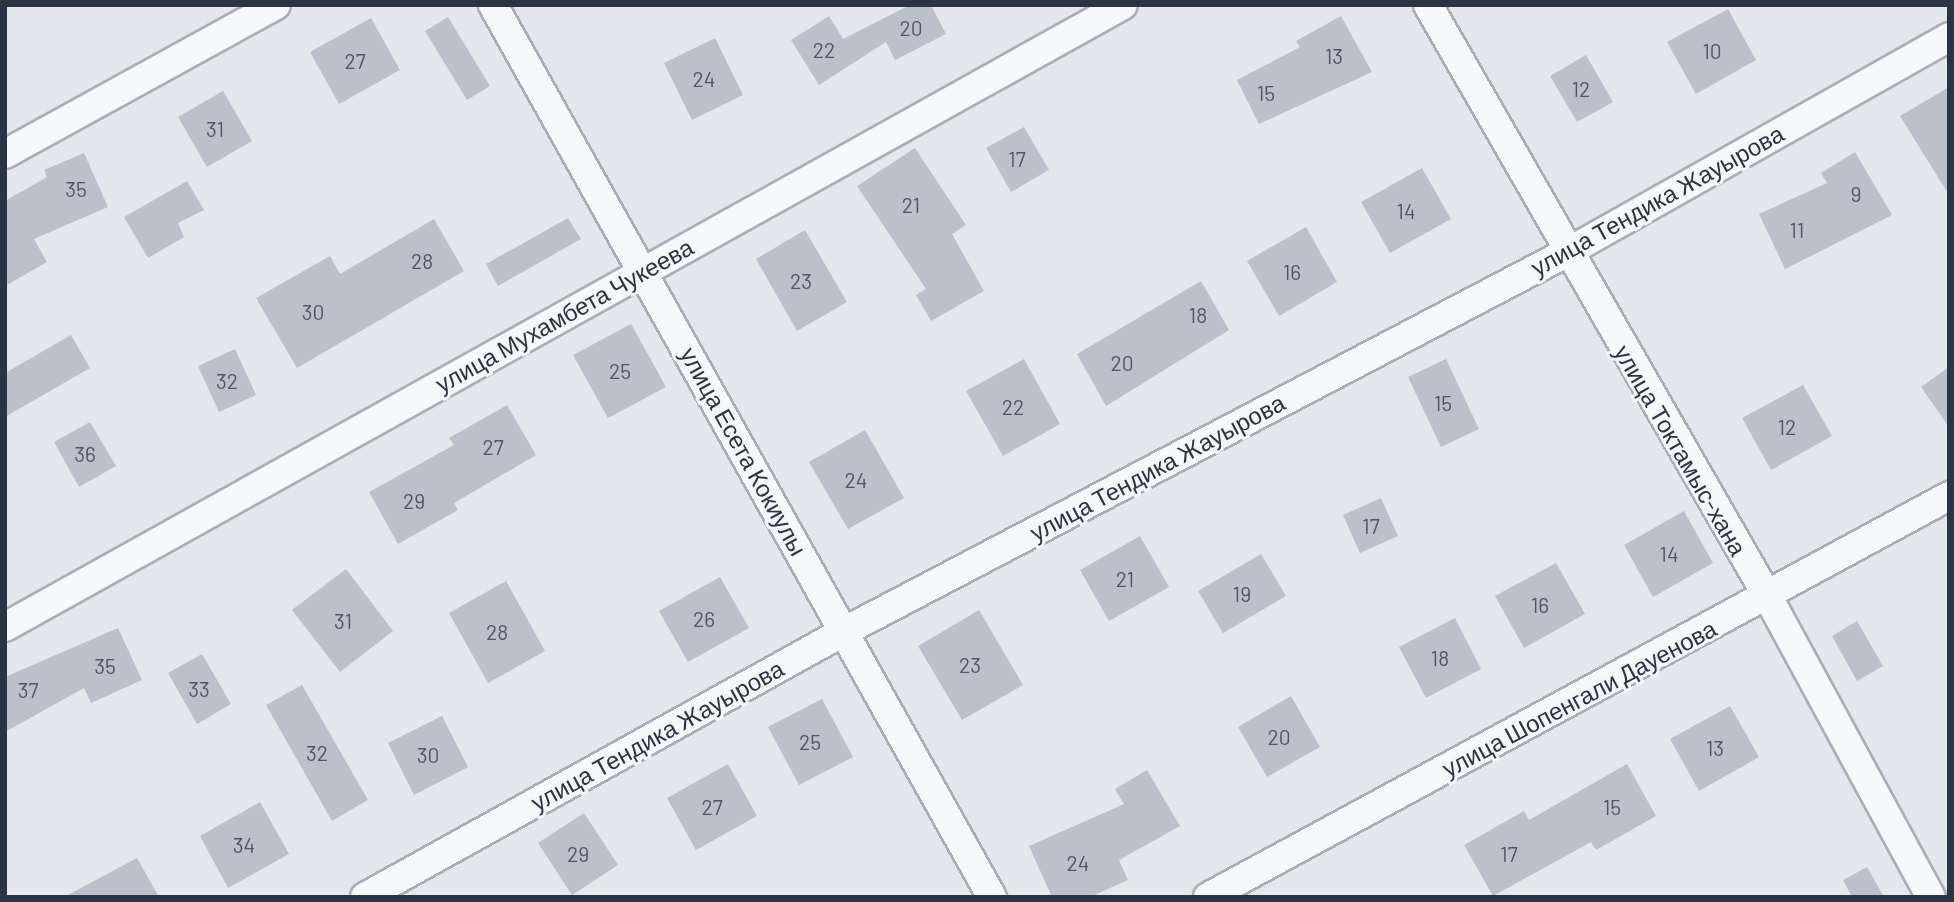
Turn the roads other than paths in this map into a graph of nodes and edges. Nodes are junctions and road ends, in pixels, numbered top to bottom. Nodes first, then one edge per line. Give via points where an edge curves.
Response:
1 (276, 5) edge
2 (493, 5) edge
3 (1123, 5) edge
4 (1427, 5) edge
5 (1949, 37) edge
6 (5, 154) edge
7 (1566, 253) junction
8 (645, 270) junction
9 (1949, 496) edge
10 (1768, 597) junction
11 (5, 627) edge
12 (843, 632) junction
13 (365, 897) edge
14 (992, 897) edge
15 (1208, 897) edge
16 (1931, 897) edge

1 - 6 street
2 - 8 street, улица Есета Кокиулы
3 - 8 street, улица Мухамбета Чукеева
4 - 7 street, улица Токтамыс-хана
5 - 7 street, улица Тендика Жауырова
7 - 10 street, улица Токтамыс-хана
7 - 12 street, улица Тендика Жауырова
8 - 11 street, улица Мухамбета Чукеева
8 - 12 street, улица Есета Кокиулы
9 - 10 street, улица Шопенгали Дауенова
10 - 15 street, улица Шопенгали Дауенова
10 - 16 street, улица Токтамыс-хана
12 - 13 street, улица Тендика Жауырова
12 - 14 street, улица Есета Кокиулы

